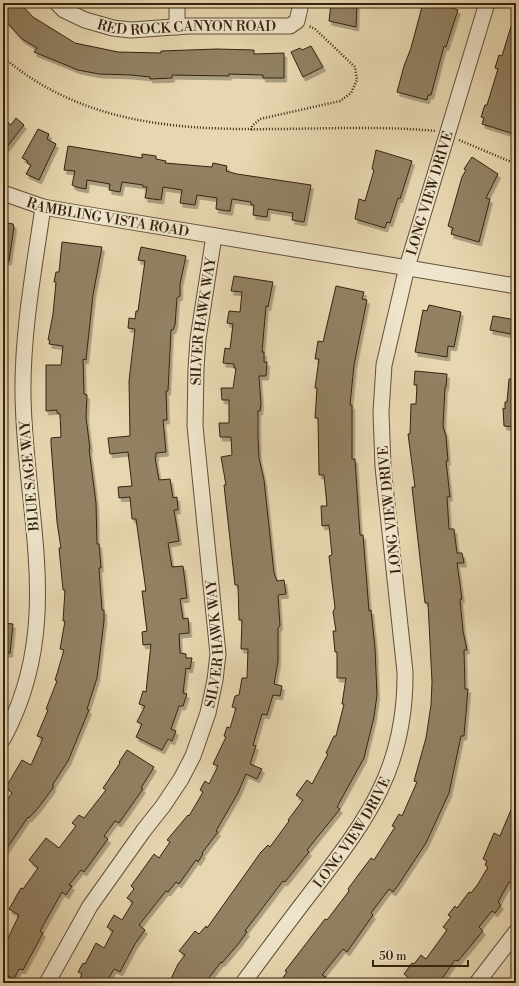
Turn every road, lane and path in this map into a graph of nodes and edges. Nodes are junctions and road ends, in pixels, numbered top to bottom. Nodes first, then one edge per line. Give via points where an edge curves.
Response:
1 (57, 3) edge
2 (177, 3) edge
3 (301, 3) edge
4 (488, 3) edge
5 (297, 21) junction
6 (177, 27) junction
7 (3, 57) edge
8 (251, 130) junction
9 (447, 134) junction
10 (516, 164) edge
11 (3, 192) edge
12 (43, 207) junction
13 (214, 236) junction
14 (407, 268) junction
15 (516, 286) edge
16 (3, 739) edge
17 (516, 932) edge
18 (48, 983) edge
19 (242, 983) edge
20 (477, 983) edge

1 - 6 street, RED ROCK CANYON ROAD via 64,10 85,20 113,28 131,30
2 - 6 street
3 - 5 street
4 - 9 street, LONG VIEW DRIVE
5 - 6 street, RED ROCK CANYON ROAD via 290,26
5 - 8 path via 315,29 355,67 357,80 351,93 340,101 260,119
7 - 8 path via 24,75 55,92 100,111 134,120 201,128
8 - 9 path via 392,129
9 - 10 path
9 - 14 street, LONG VIEW DRIVE
11 - 12 street, RAMBLING VISTA ROAD
12 - 13 street, RAMBLING VISTA ROAD
12 - 16 street, BLUE SAGE WAY via 23,365 24,422 38,568 38,625 35,651 22,698
13 - 14 street, RAMBLING VISTA ROAD
13 - 18 street, SILVER HAWK WAY via 198,339 195,394 195,426 218,654 214,683 199,743 181,779 90,906
14 - 15 street, RAMBLING VISTA ROAD
14 - 19 street, LONG VIEW DRIVE via 384,366 381,412 383,467 405,672 405,697 398,740 382,789 365,819 329,871
17 - 20 street

